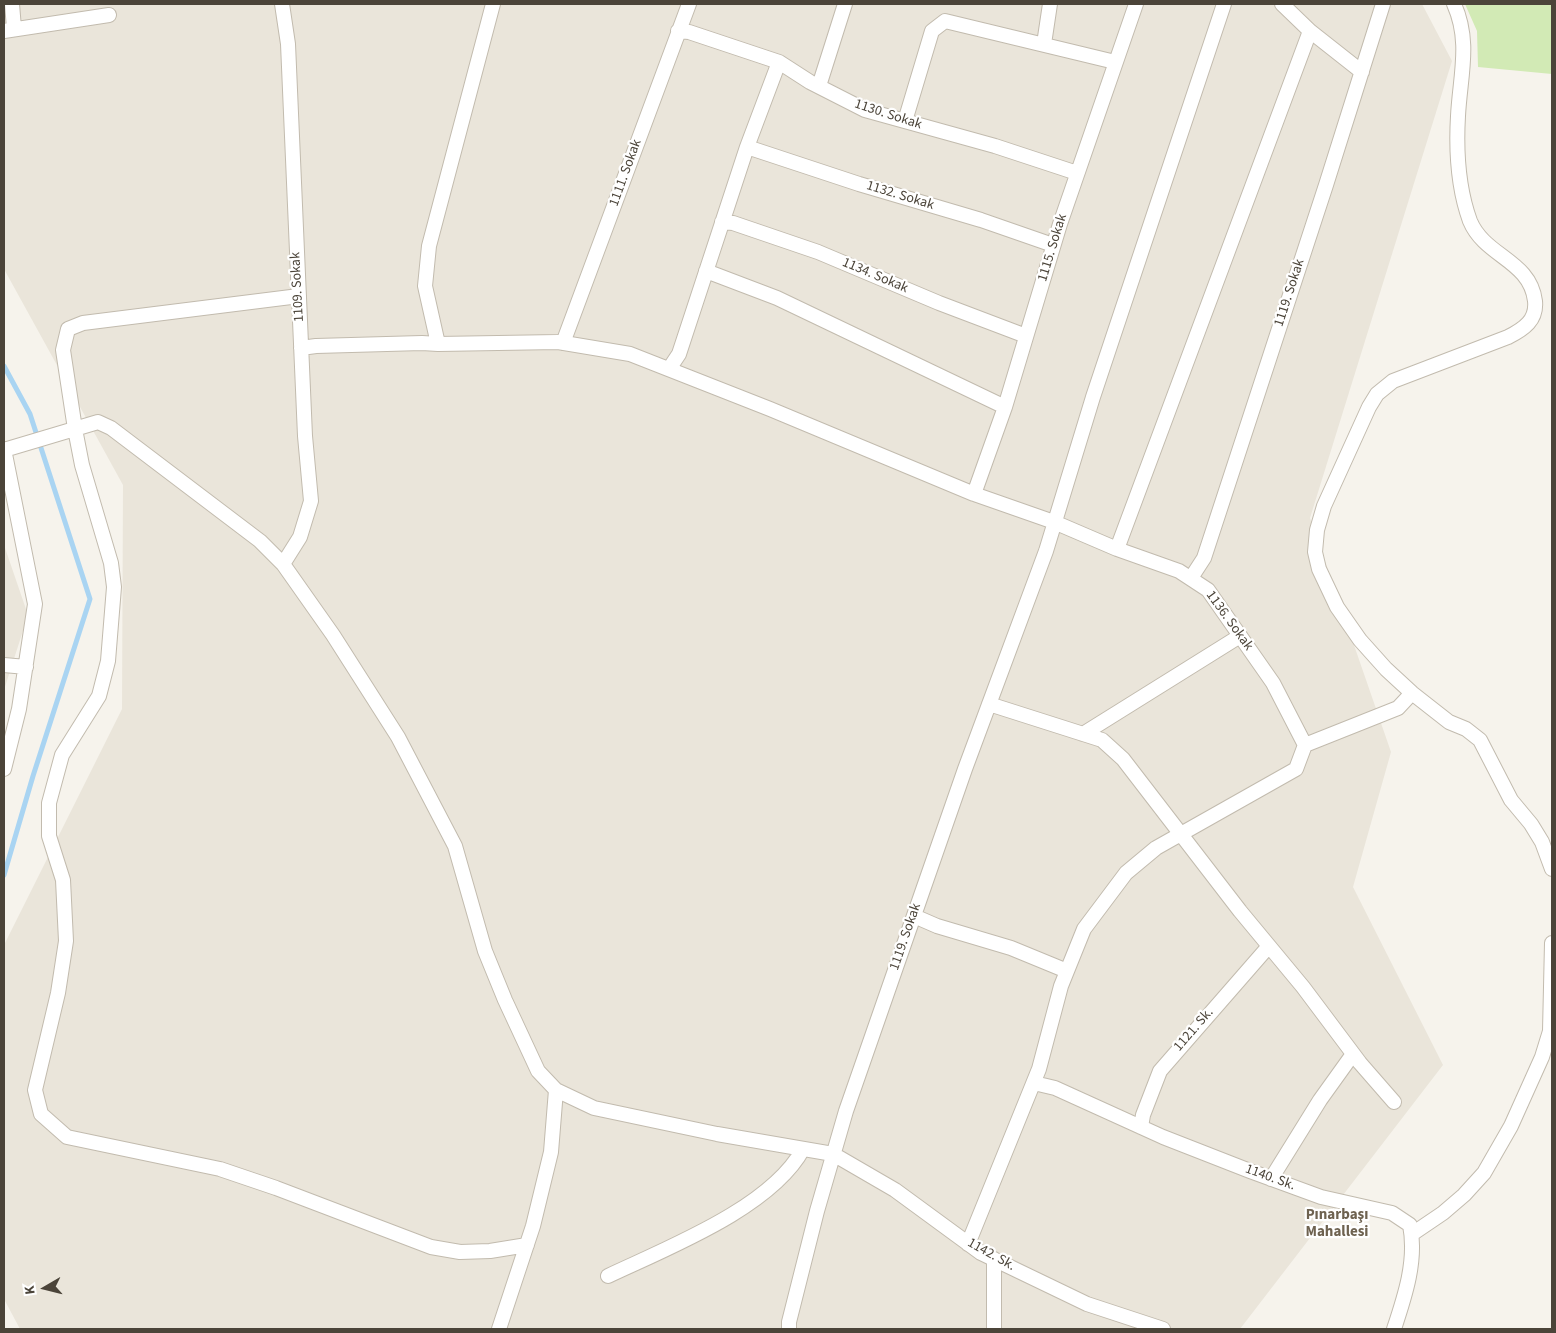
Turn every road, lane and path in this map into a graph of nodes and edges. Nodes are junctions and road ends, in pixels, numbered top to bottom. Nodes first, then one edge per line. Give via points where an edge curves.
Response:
1 (12, 4) edge
2 (282, 4) edge
3 (493, 4) edge
4 (689, 4) edge
5 (846, 4) edge
6 (1050, 4) edge
7 (1136, 4) edge
8 (1224, 4) edge
9 (1282, 4) edge
10 (1383, 4) edge
11 (1454, 4) edge
12 (109, 14) dead end
13 (9, 30) edge
14 (678, 31) junction
15 (1310, 31) junction
16 (1044, 44) junction
17 (779, 62) junction
18 (1115, 62) junction
19 (1362, 72) junction
20 (819, 86) junction
21 (905, 121) junction
22 (747, 147) junction
23 (1077, 173) junction
24 (722, 222) junction
25 (1053, 245) junction
26 (706, 271) junction
27 (298, 296) junction
28 (1026, 336) junction
29 (563, 343) junction
30 (438, 344) junction
31 (301, 348) junction
32 (669, 370) junction
33 (1005, 407) junction
34 (72, 430) junction
35 (6, 450) edge
36 (974, 494) junction
37 (1054, 522) junction
38 (1117, 549) junction
39 (283, 564) junction
40 (1190, 578) junction
41 (1240, 636) junction
42 (4, 664) edge
43 (26, 666) junction
44 (1412, 693) junction
45 (989, 704) junction
46 (1083, 734) junction
47 (1305, 746) junction
48 (4, 769) edge
49 (1180, 833) junction
50 (1552, 869) edge
51 (914, 916) junction
52 (1552, 943) edge
53 (1269, 946) junction
54 (1068, 971) junction
55 (1353, 1054) junction
56 (1034, 1083) junction
57 (556, 1090) junction
58 (1394, 1102) dead end
59 (1141, 1127) junction
60 (802, 1149) junction
61 (833, 1154) junction
62 (1271, 1178) junction
63 (1412, 1234) junction
64 (968, 1244) junction
65 (527, 1245) junction
66 (994, 1259) junction
67 (608, 1276) dead end
68 (499, 1329) edge
69 (789, 1329) edge
70 (994, 1329) edge
71 (1163, 1329) edge
72 (1394, 1329) edge

1 - 13 street
2 - 27 street, 1109. Sokak via 288,44
3 - 30 street via 429,246 425,286
4 - 14 street, 1111. Sokak
5 - 20 street
6 - 16 street
7 - 18 street, 1115. Sokak
8 - 37 street, 1119. Sokak
9 - 15 street
10 - 19 street, 1119. Sokak
11 - 44 street via 1460,16 1464,56 1457,151 1465,204 1478,236 1528,278 1534,290 1533,315 1522,330 1393,381 1377,394 1324,506 1315,552 1319,569 1337,607 1360,640
12 - 13 street
14 - 17 street, 1130. Sokak
14 - 29 street, 1111. Sokak
15 - 19 street
15 - 38 street
16 - 18 street
16 - 21 street via 945,21 932,31
17 - 20 street, 1130. Sokak
17 - 22 street
18 - 23 street, 1115. Sokak
19 - 40 street, 1119. Sokak via 1204,558
20 - 21 street, 1130. Sokak via 865,110
21 - 23 street, 1130. Sokak
22 - 24 street
22 - 25 street, 1132. Sokak
23 - 25 street, 1115. Sokak
24 - 26 street
24 - 28 street, 1134. Sokak via 818,252
25 - 28 street, 1115. Sokak
26 - 32 street via 679,354
26 - 33 street via 777,298
27 - 31 street, 1109. Sokak
27 - 34 street via 83,323 68,329 63,350
28 - 33 street, 1115. Sokak
29 - 30 street, 1136. Sokak
29 - 32 street, 1136. Sokak via 630,354
30 - 31 street, 1136. Sokak
31 - 39 street, 1109. Sokak via 311,501 300,537
32 - 36 street, 1136. Sokak
33 - 36 street, 1115. Sokak
34 - 35 street
34 - 39 street via 98,422 111,428 260,541
34 - 65 street via 111,563 114,587 108,661 99,696 62,755 49,803 49,836 63,880 66,941 58,993 35,1090 41,1114 67,1137 220,1169 431,1248 460,1252
35 - 43 street via 35,604
36 - 37 street, 1136. Sokak
37 - 38 street, 1136. Sokak
37 - 45 street, 1119. Sokak
38 - 40 street, 1136. Sokak
39 - 57 street via 333,635 398,738 455,846 485,951 505,1000 538,1071
40 - 41 street, 1136. Sokak via 1208,590
41 - 46 street
41 - 47 street, 1136. Sokak via 1273,683
42 - 43 street
43 - 48 street
44 - 47 street via 1398,708
44 - 50 street via 1449,722 1480,740 1510,800 1542,842
45 - 46 street
45 - 51 street, 1119. Sokak
46 - 49 street via 1102,740 1123,759
47 - 49 street via 1296,769
49 - 53 street
49 - 54 street via 1126,873 1084,930
51 - 54 street
51 - 61 street, 1119. Sokak
52 - 63 street via 1550,1031 1511,1126 1484,1174 1443,1213
53 - 55 street
53 - 59 street, 1121. Sk. via 1160,1071
54 - 56 street
55 - 58 street
55 - 62 street
56 - 59 street, 1140. Sk. via 1055,1088
56 - 64 street
57 - 60 street via 594,1108
57 - 65 street via 552,1152
59 - 62 street, 1140. Sk.
60 - 61 street
60 - 67 street via 796,1162 736,1213
61 - 64 street, 1142. Sk. via 894,1190
61 - 69 street, 1119. Sokak
62 - 63 street, 1140. Sk. via 1321,1197 1392,1213 1410,1226
63 - 72 street via 1410,1269
64 - 66 street, 1142. Sk.
65 - 68 street
66 - 70 street
66 - 71 street, 1142. Sk. via 1088,1304

